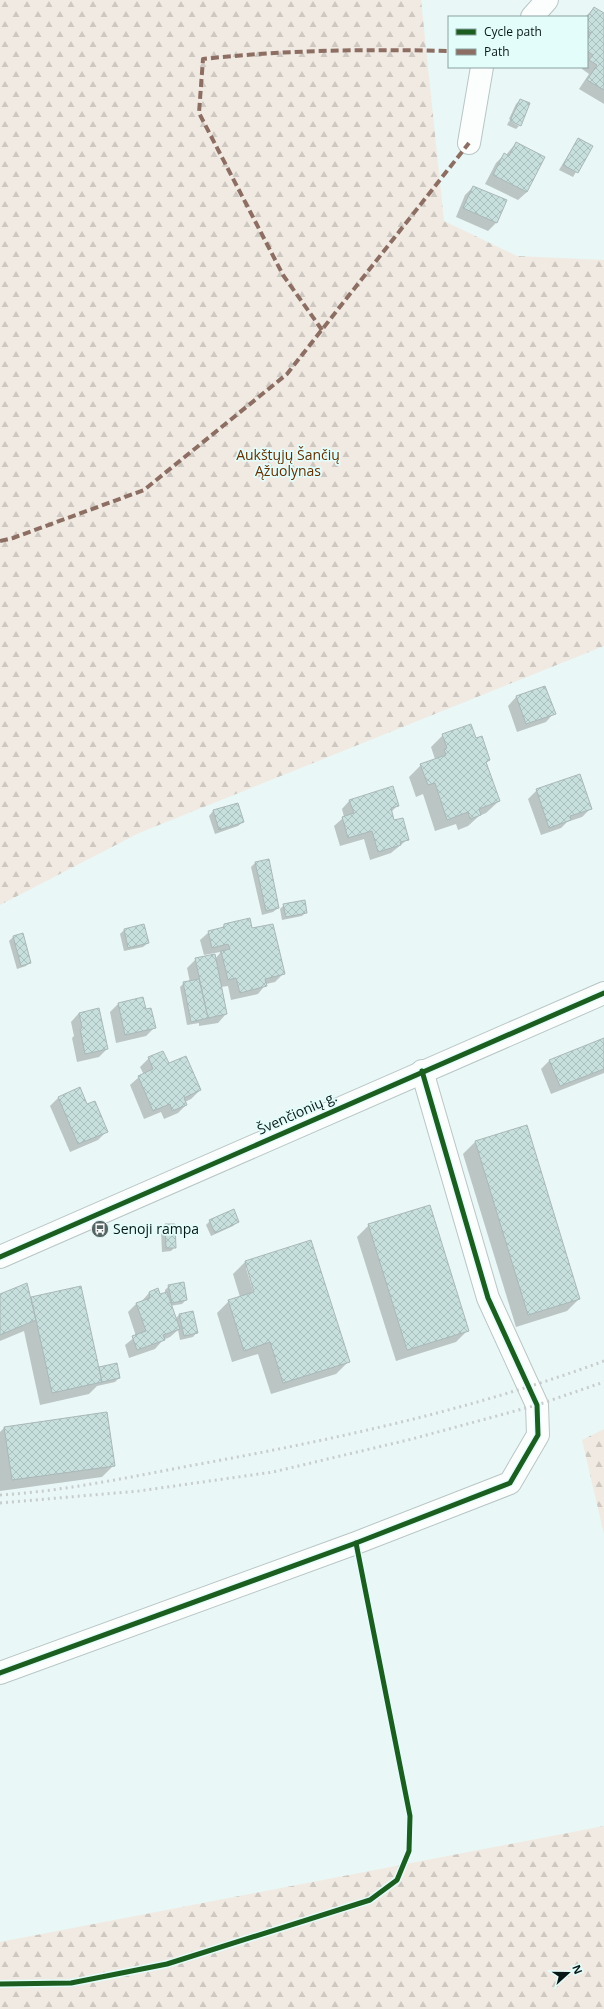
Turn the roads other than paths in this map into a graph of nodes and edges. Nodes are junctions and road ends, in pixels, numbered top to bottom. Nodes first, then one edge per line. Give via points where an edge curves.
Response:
1 (547, 0) edge
2 (533, 16) edge
3 (482, 68) edge
4 (469, 143) dead end
5 (604, 993) edge
6 (422, 1071) junction
7 (0, 1257) edge
8 (0, 1673) edge

1 - 2 street
3 - 4 street
5 - 6 street, Švenčionių g.
6 - 7 street, Švenčionių g.
6 - 8 street via 488,1298 537,1405 538,1435 510,1483 356,1543

